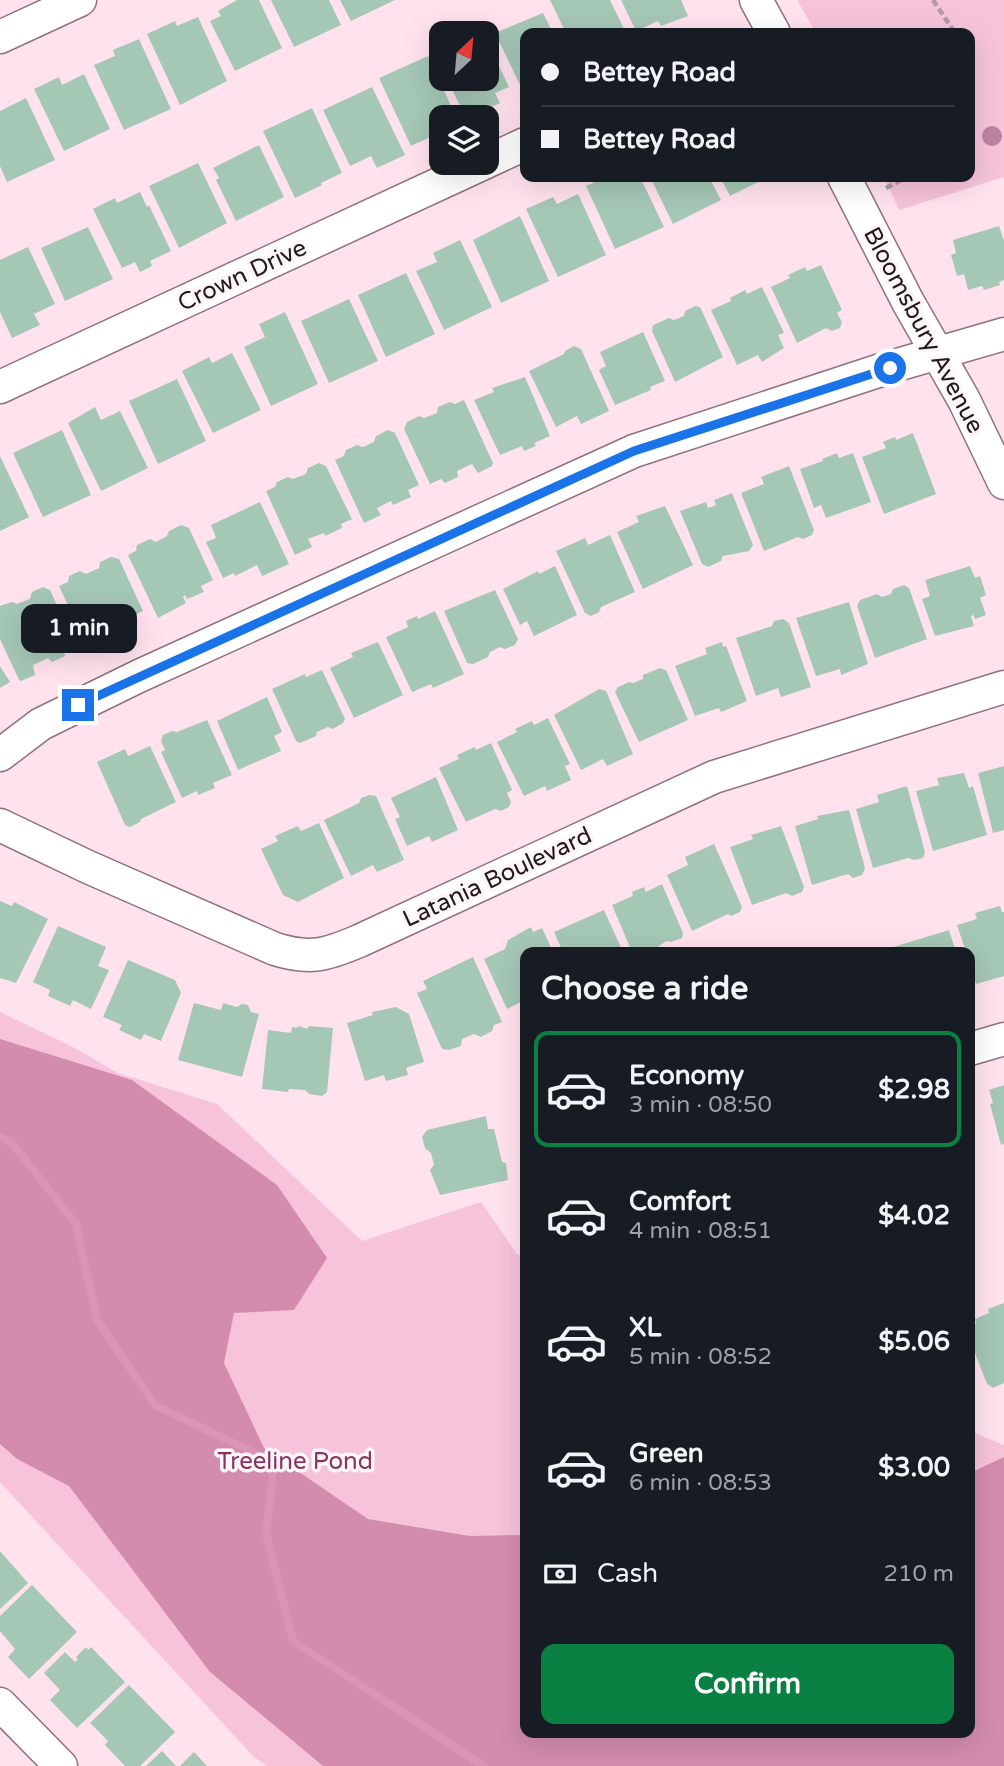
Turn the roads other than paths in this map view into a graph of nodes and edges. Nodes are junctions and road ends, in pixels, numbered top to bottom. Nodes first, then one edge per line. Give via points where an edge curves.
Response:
1 (80, 0) edge
2 (756, 0) edge
3 (770, 28) edge
4 (0, 37) edge
5 (520, 146) edge
6 (499, 156) edge
7 (457, 175) edge
8 (847, 182) edge
9 (1004, 334) edge
10 (937, 354) junction
11 (0, 387) edge
12 (1004, 483) edge
13 (1004, 687) edge
14 (0, 755) edge
15 (0, 825) edge
16 (1004, 1039) edge
17 (975, 1048) edge
18 (0, 1703) edge
19 (61, 1766) edge

1 - 4 street
2 - 3 street
5 - 6 street, Crown Drive
7 - 11 street, Crown Drive
8 - 10 street, Bloomsbury Avenue
9 - 10 street
10 - 12 street, Bloomsbury Avenue
10 - 14 street via 634,451 128,681 41,724
13 - 15 street, Latania Boulevard via 714,777 322,956 275,949
16 - 17 street
18 - 19 street

